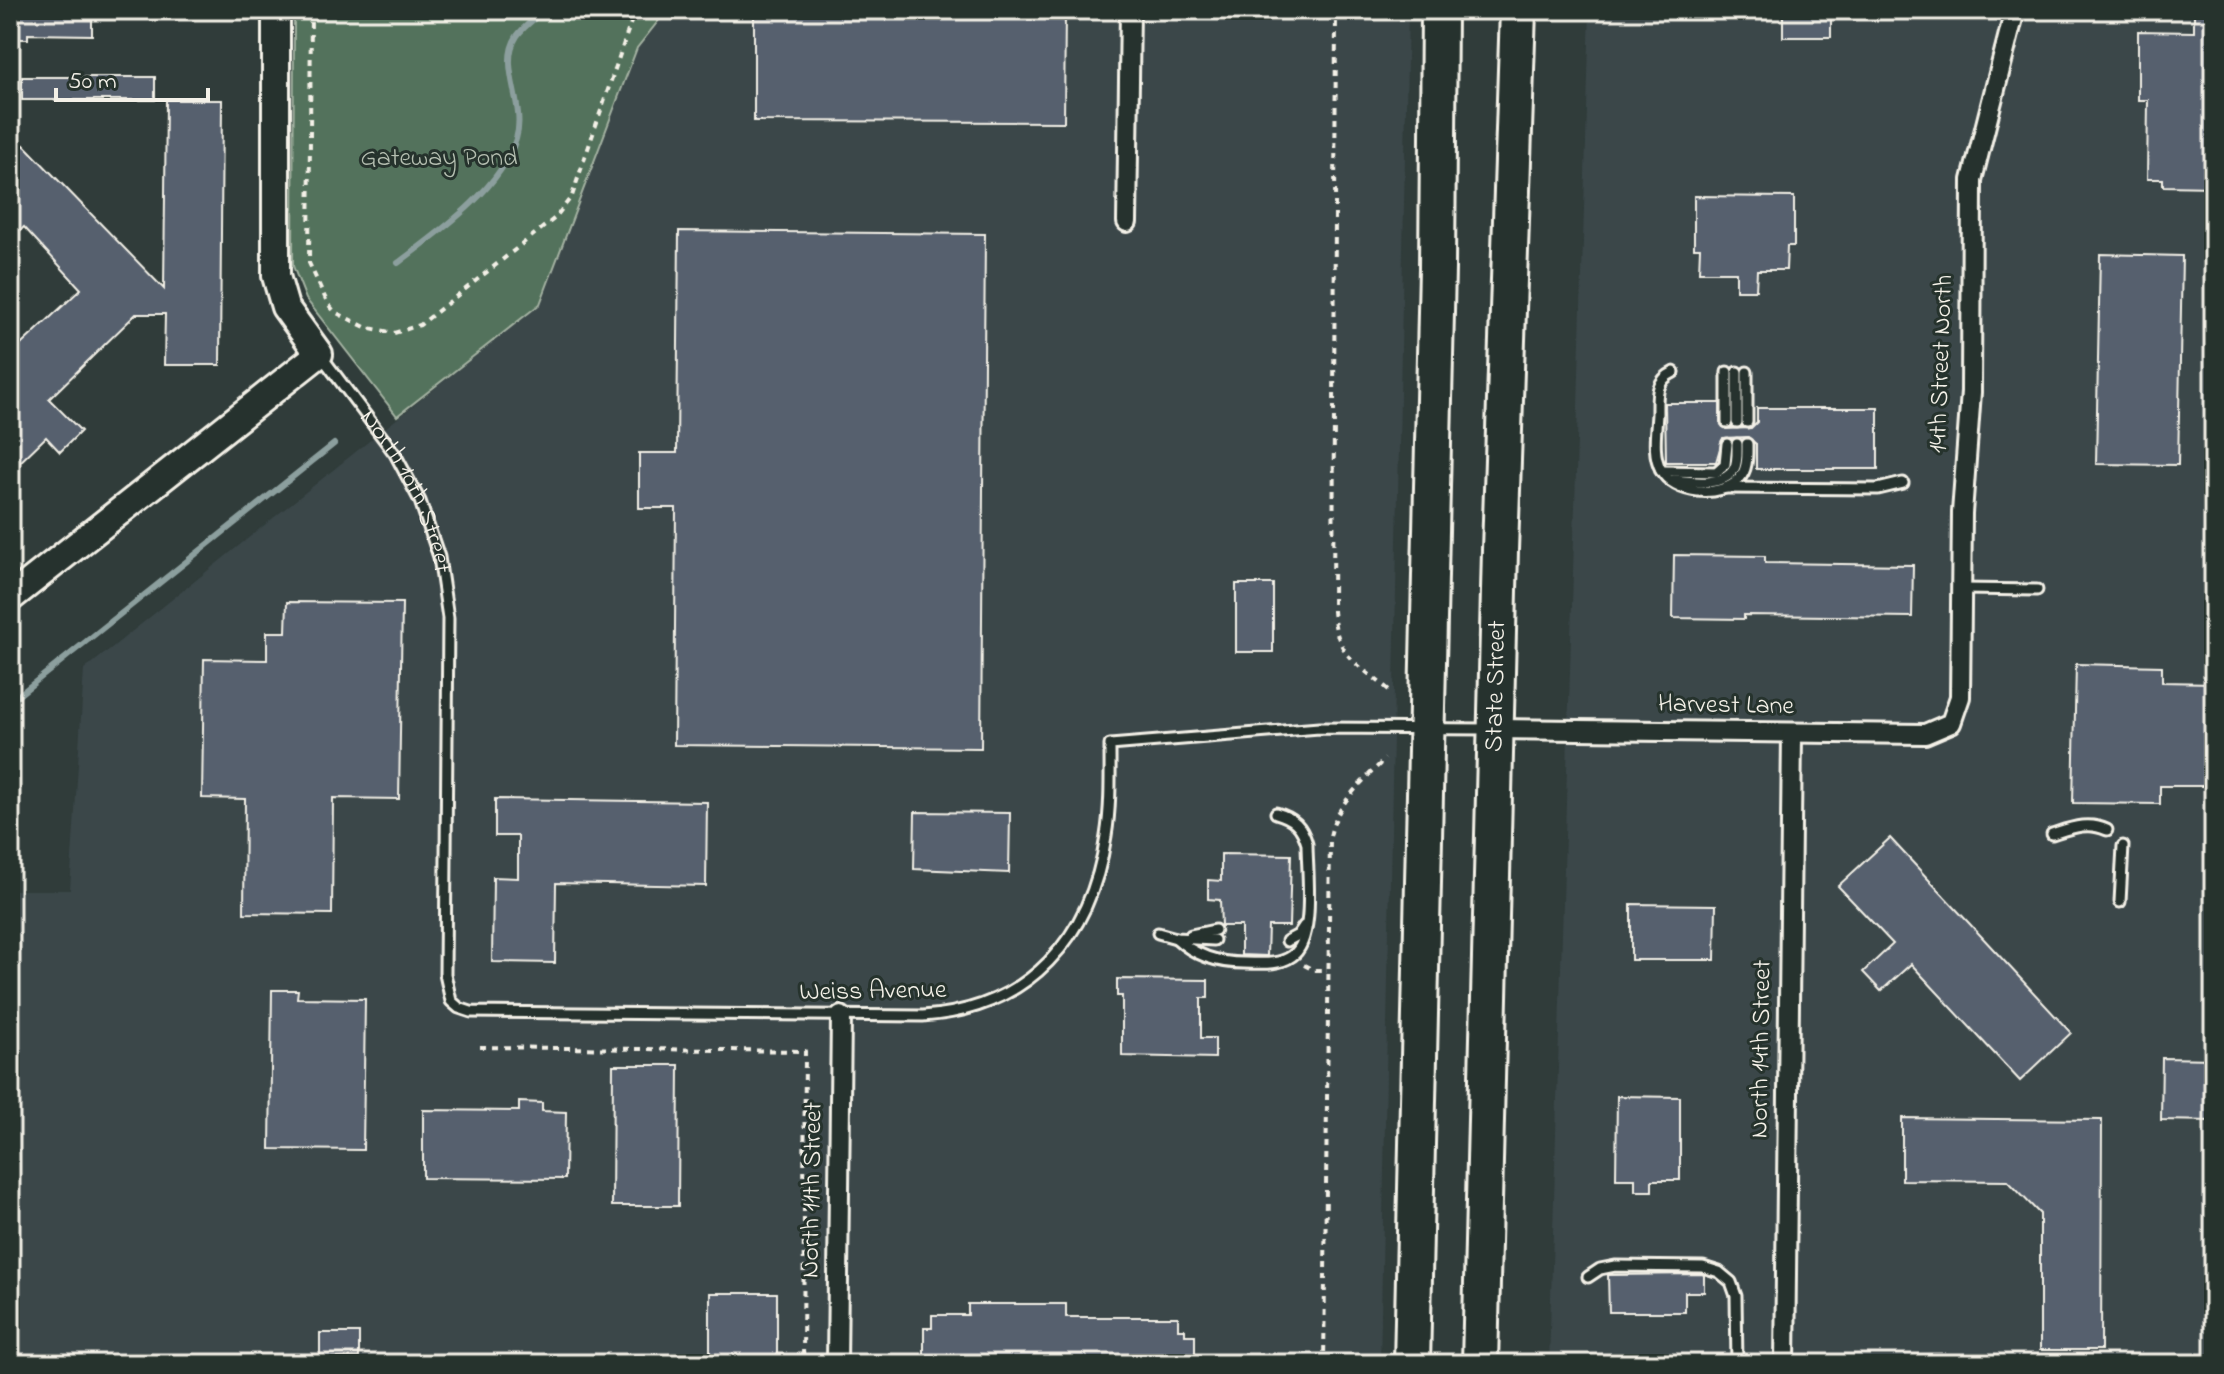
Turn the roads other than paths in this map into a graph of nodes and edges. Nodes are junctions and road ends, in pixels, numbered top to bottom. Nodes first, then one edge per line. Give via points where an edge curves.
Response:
1 (276, 10) edge
2 (1130, 10) edge
3 (1439, 10) edge
4 (1518, 10) edge
5 (2015, 10) edge
6 (1127, 222) dead end
7 (319, 354) junction
8 (1674, 372) dead end
9 (1737, 372) joint
10 (1664, 475) junction
11 (1903, 483) dead end
12 (1722, 488) junction
13 (1961, 589) junction
14 (2037, 590) dead end
15 (10, 598) edge
16 (1951, 723) joint
17 (1426, 729) junction
18 (1496, 729) junction
19 (1792, 734) junction
20 (1276, 813) dead end
21 (2107, 830) dead end
22 (2052, 834) dead end
23 (2123, 846) dead end
24 (2120, 902) dead end
25 (1307, 911) junction
26 (1158, 933) dead end
27 (1214, 935) dead end
28 (1288, 936) dead end
29 (1176, 938) junction
30 (451, 1001) joint
31 (841, 1016) junction
32 (1588, 1277) dead end
33 (837, 1364) edge
34 (1412, 1364) edge
35 (1480, 1364) edge
36 (1737, 1364) edge
37 (1785, 1364) edge

1 - 7 street, North 10th Street via 276,276 285,307
2 - 6 street
3 - 17 highway
4 - 18 highway, State Street
5 - 13 street, 14th Street North via 1972,180 1971,392
7 - 15 street
7 - 30 lane, North 10th Street via 395,454 420,501 439,557 448,618 445,974
8 - 10 lane via 1662,378 1657,391 1656,456
9 - 9 lane via 1737,422
10 - 12 lane via 1682,488
10 - 12 lane via 1716,472 1737,444 1747,458 1742,475
11 - 12 lane via 1878,489
13 - 14 lane
13 - 16 street, 14th Street North via 1960,697
16 - 19 street, Harvest Lane via 1925,734
17 - 18 lane, Weiss Avenue
17 - 31 lane, Weiss Avenue via 1319,728 1110,745 1110,807 1102,860 1086,908 1056,955 1014,991 963,1011
17 - 34 highway
18 - 19 street, Harvest Lane
18 - 35 highway, State Street
19 - 37 street, North 14th Street
20 - 25 lane via 1295,820 1305,835
21 - 22 lane via 2079,826
23 - 24 lane
25 - 28 lane
25 - 29 lane via 1301,947 1293,956 1272,963 1204,957
26 - 29 lane
27 - 29 lane
30 - 31 lane, Weiss Avenue via 486,1013
31 - 33 street, North 11th Street
32 - 36 lane via 1615,1266 1703,1267 1719,1272 1731,1282 1736,1296

